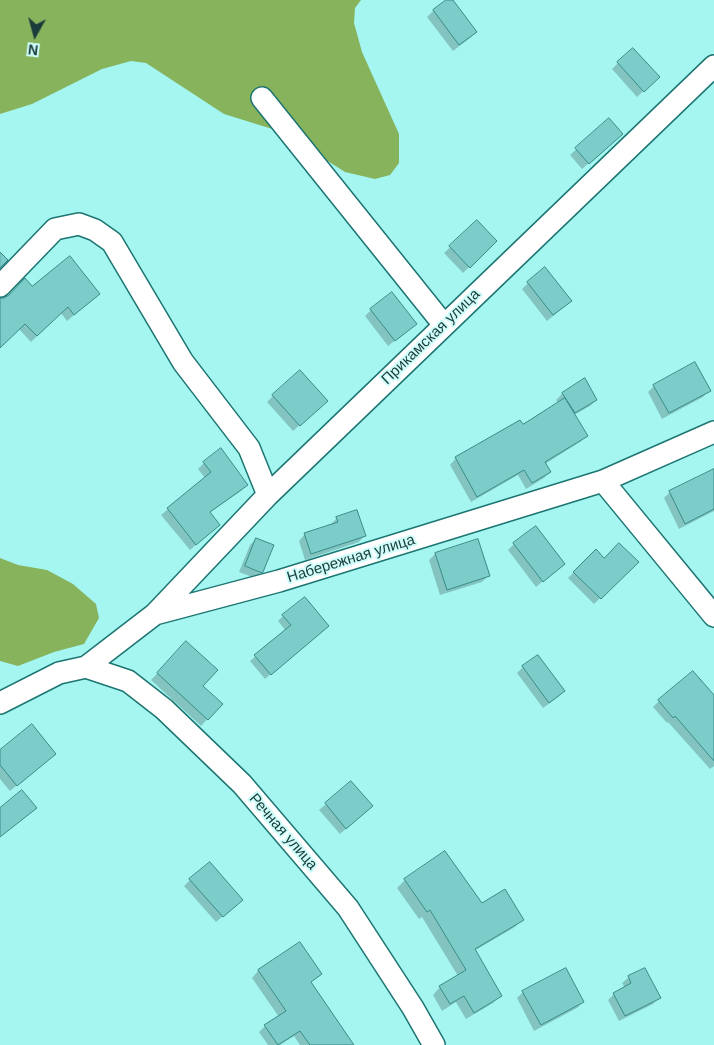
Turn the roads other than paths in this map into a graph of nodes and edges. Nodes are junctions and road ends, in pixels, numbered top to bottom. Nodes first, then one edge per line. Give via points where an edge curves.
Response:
1 (714, 66) edge
2 (262, 98) dead end
3 (0, 286) edge
4 (444, 324) junction
5 (714, 432) edge
6 (603, 481) junction
7 (268, 495) junction
8 (155, 614) junction
9 (714, 616) edge
10 (86, 667) junction
11 (0, 703) edge
12 (434, 1045) edge

1 - 4 street, Прикамская улица
2 - 4 street
3 - 7 street via 55,229 79,224 112,242 183,362 250,448
4 - 7 street, Прикамская улица
5 - 6 street, Набережная улица
6 - 8 street, Набережная улица via 279,581
6 - 9 street
7 - 8 street, Прикамская улица
8 - 10 street, Набережная улица
10 - 11 street, Набережная улица via 59,673
10 - 12 street, Речная улица via 128,681 164,709 242,784 348,908

